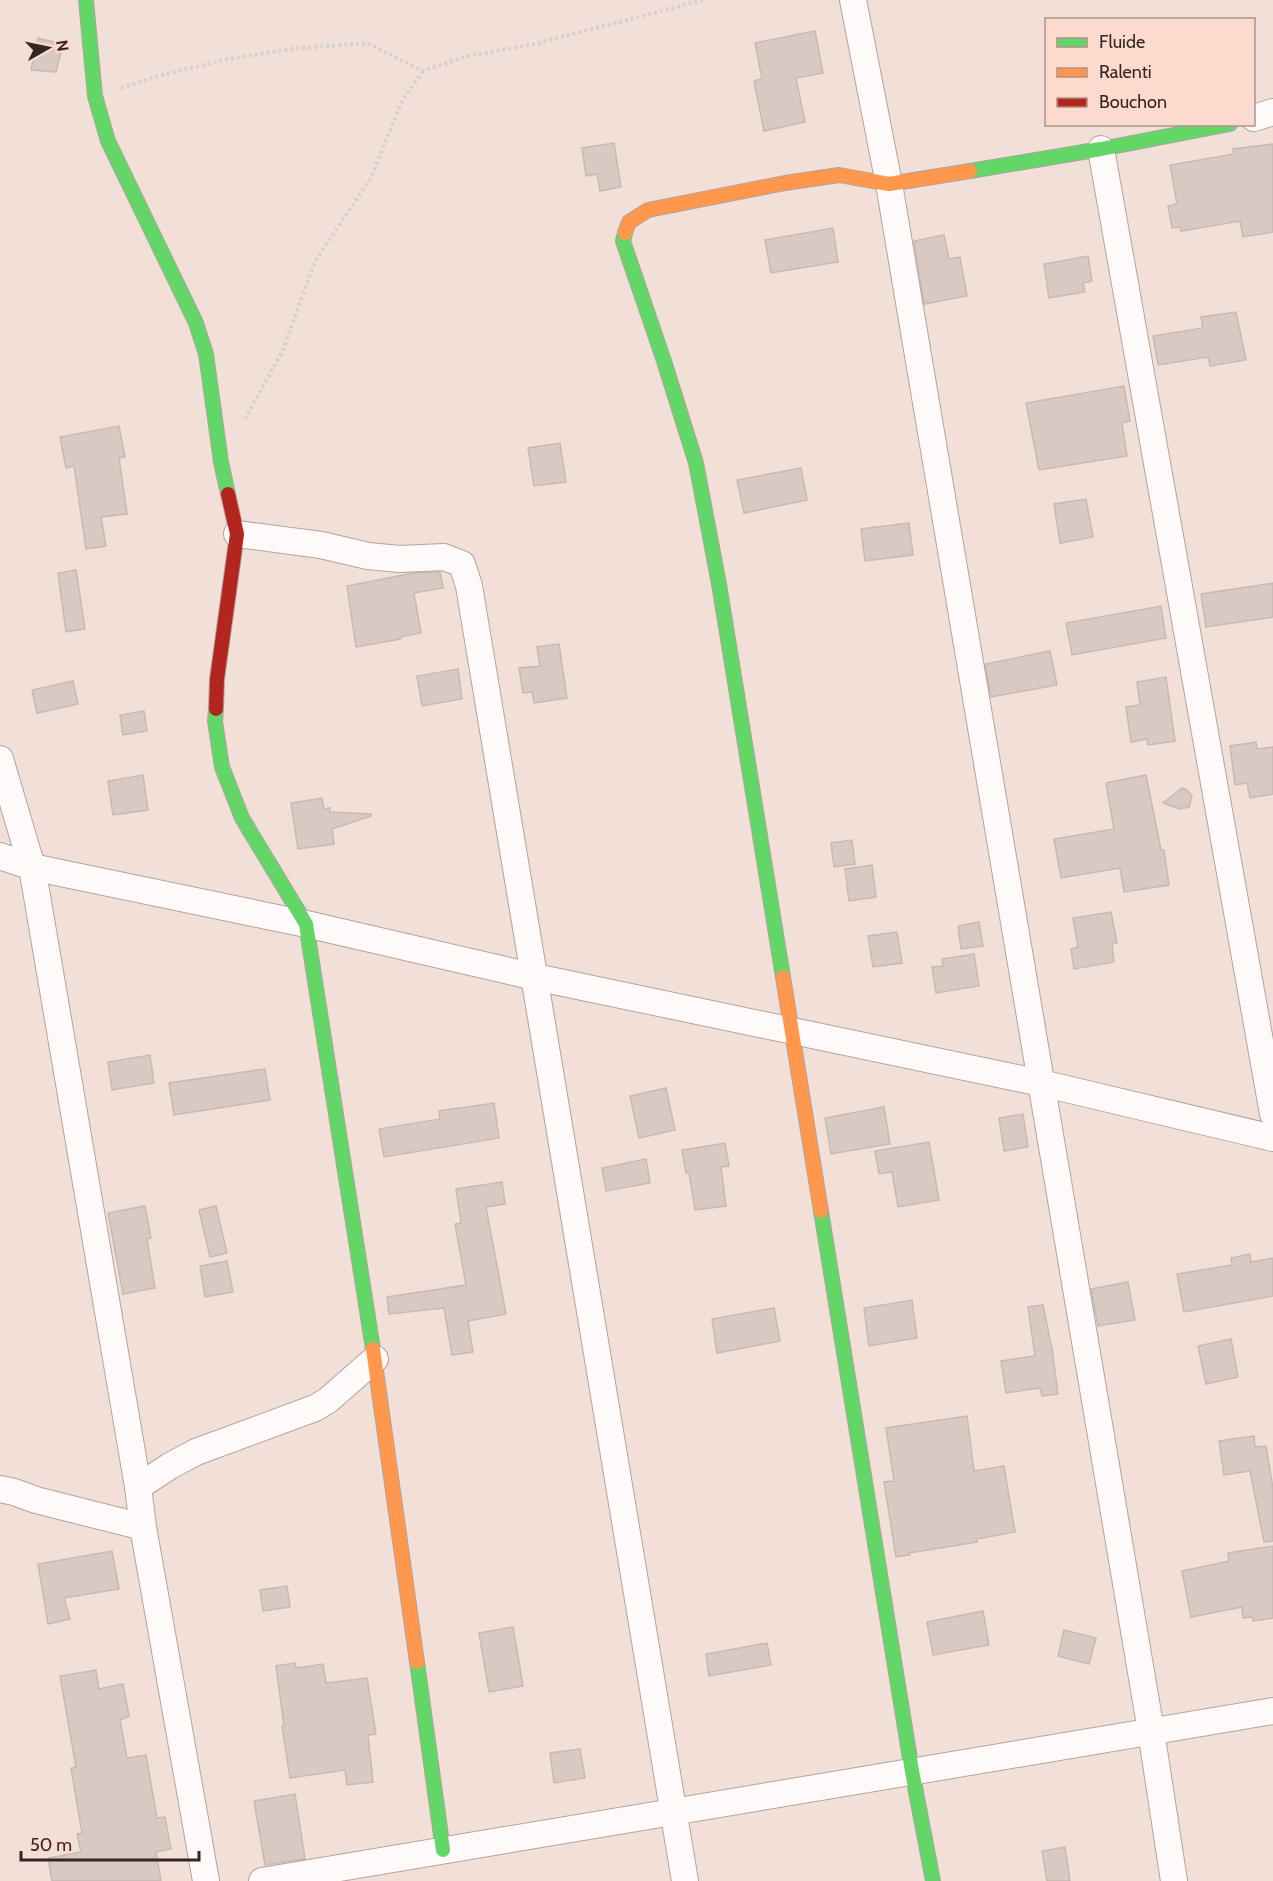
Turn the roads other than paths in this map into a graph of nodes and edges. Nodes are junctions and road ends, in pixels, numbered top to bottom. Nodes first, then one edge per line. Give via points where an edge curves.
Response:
1 (87, 0) edge
2 (853, 0) edge
3 (1273, 112) edge
4 (1255, 118) edge
5 (1220, 126) edge
6 (1101, 149) junction
7 (889, 184) junction
8 (237, 534) junction
9 (0, 759) edge
10 (0, 856) edge
11 (32, 867) junction
12 (306, 924) junction
13 (535, 977) junction
14 (792, 1030) junction
15 (1041, 1083) junction
16 (1273, 1114) edge
17 (1273, 1138) edge
18 (375, 1359) junction
19 (138, 1487) junction
20 (0, 1489) edge
21 (143, 1527) junction
22 (1273, 1710) edge
23 (1151, 1731) junction
24 (912, 1771) junction
25 (674, 1811) junction
26 (443, 1850) junction
27 (206, 1881) edge
28 (262, 1881) edge
29 (685, 1881) edge
30 (933, 1881) edge
31 (1174, 1881) edge

1 - 8 street via 95,96 108,141 181,290 206,354 221,462
2 - 7 street
3 - 4 street
5 - 6 street
6 - 7 street
6 - 16 street
7 - 14 street via 839,175 648,210 629,222 623,241 696,463
7 - 15 street
8 - 12 street via 217,679 215,721 222,767 242,818
8 - 13 street via 321,544 368,556 444,557 462,564 469,585
9 - 11 street
10 - 11 street
11 - 12 street
11 - 19 street
12 - 13 street
12 - 18 street
13 - 14 street
13 - 25 street
14 - 15 street
14 - 24 street
15 - 17 street
15 - 23 street
18 - 19 street via 315,1408 196,1452
18 - 26 street
19 - 21 street
20 - 21 street
21 - 27 street
22 - 23 street
23 - 24 street
23 - 31 street
24 - 25 street
24 - 30 street
25 - 26 street
25 - 29 street
26 - 28 street

